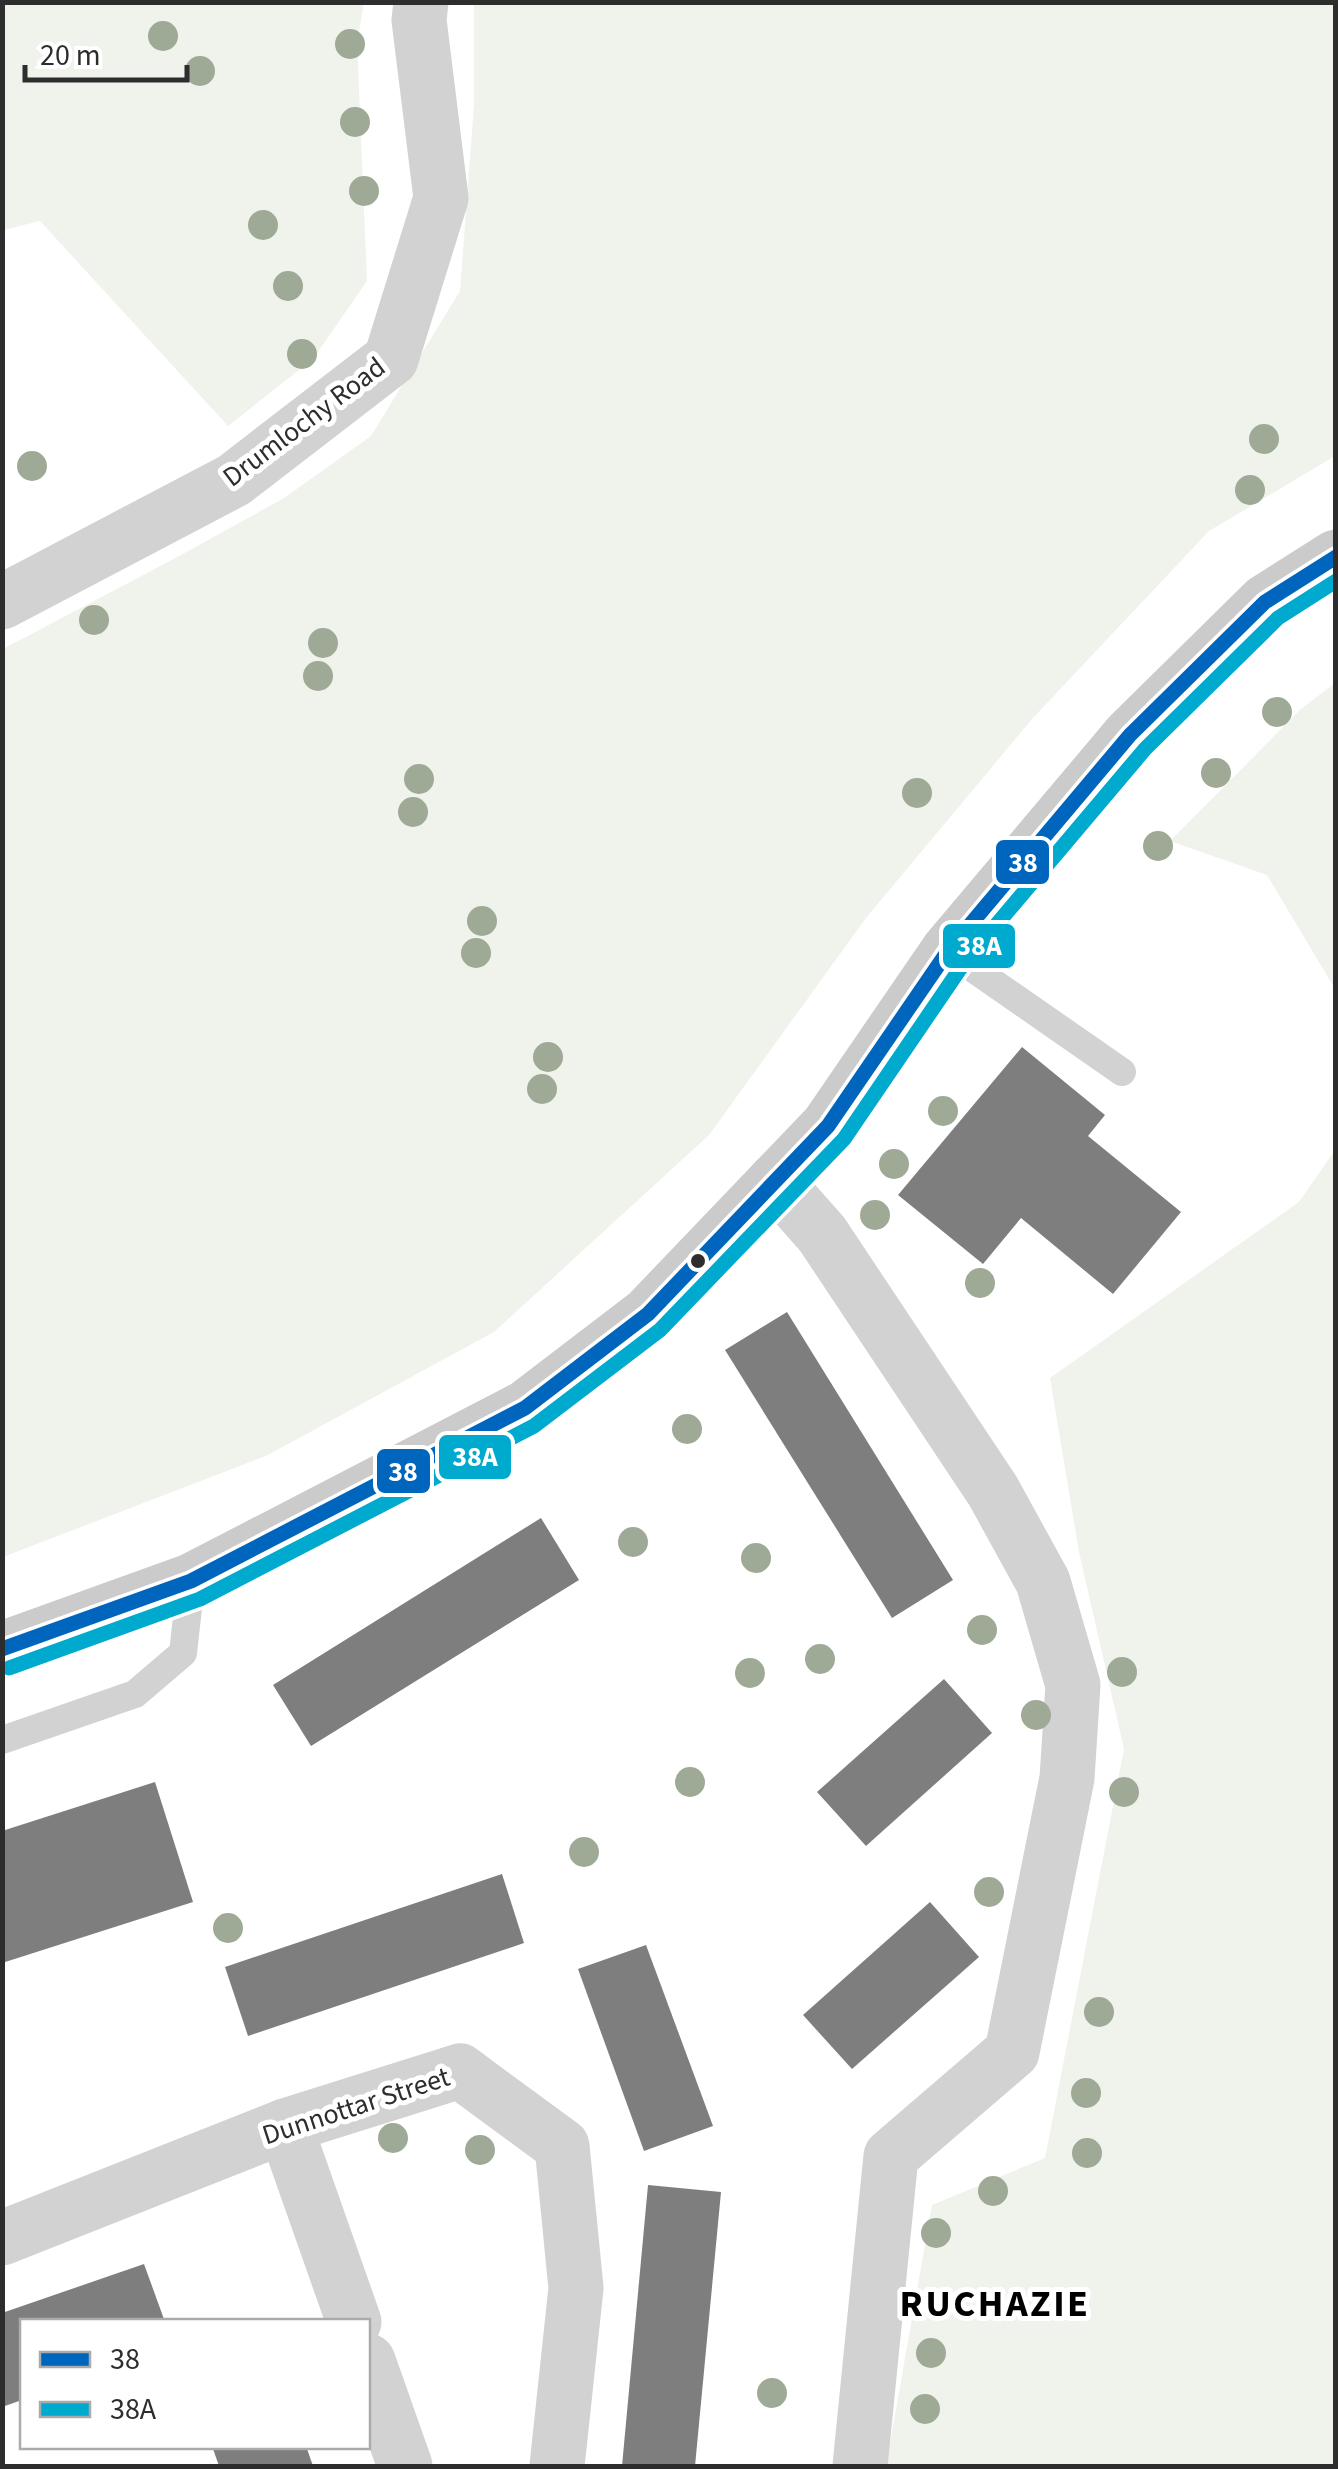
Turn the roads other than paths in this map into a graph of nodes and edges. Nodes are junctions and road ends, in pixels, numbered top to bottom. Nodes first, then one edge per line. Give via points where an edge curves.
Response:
1 (421, 2) edge
2 (1336, 556) edge
3 (2, 602) edge
4 (948, 951) junction
5 (1122, 1072) dead end
6 (775, 1181) junction
7 (190, 1581) junction
8 (2, 1649) edge
9 (2, 1740) edge
10 (285, 2126) junction
11 (2, 2238) edge
12 (353, 2319) edge
13 (370, 2367) edge
14 (405, 2466) edge
15 (557, 2466) edge
16 (860, 2466) edge

1 - 3 street, Drumlochy Road via 440,198 391,358 234,480
2 - 4 main road via 1265,602 1130,735
4 - 5 lane
4 - 6 main road via 828,1126
6 - 7 main road via 648,1314 526,1408
6 - 16 street via 822,1234 994,1491 1043,1582 1073,1685 1067,1778 1012,2052 891,2156
7 - 8 main road
7 - 9 lane via 183,1653 135,1694
10 - 11 street, Dunnottar Street
10 - 12 street
10 - 15 street, Dunnottar Street via 460,2071 562,2146 576,2288
13 - 14 street

